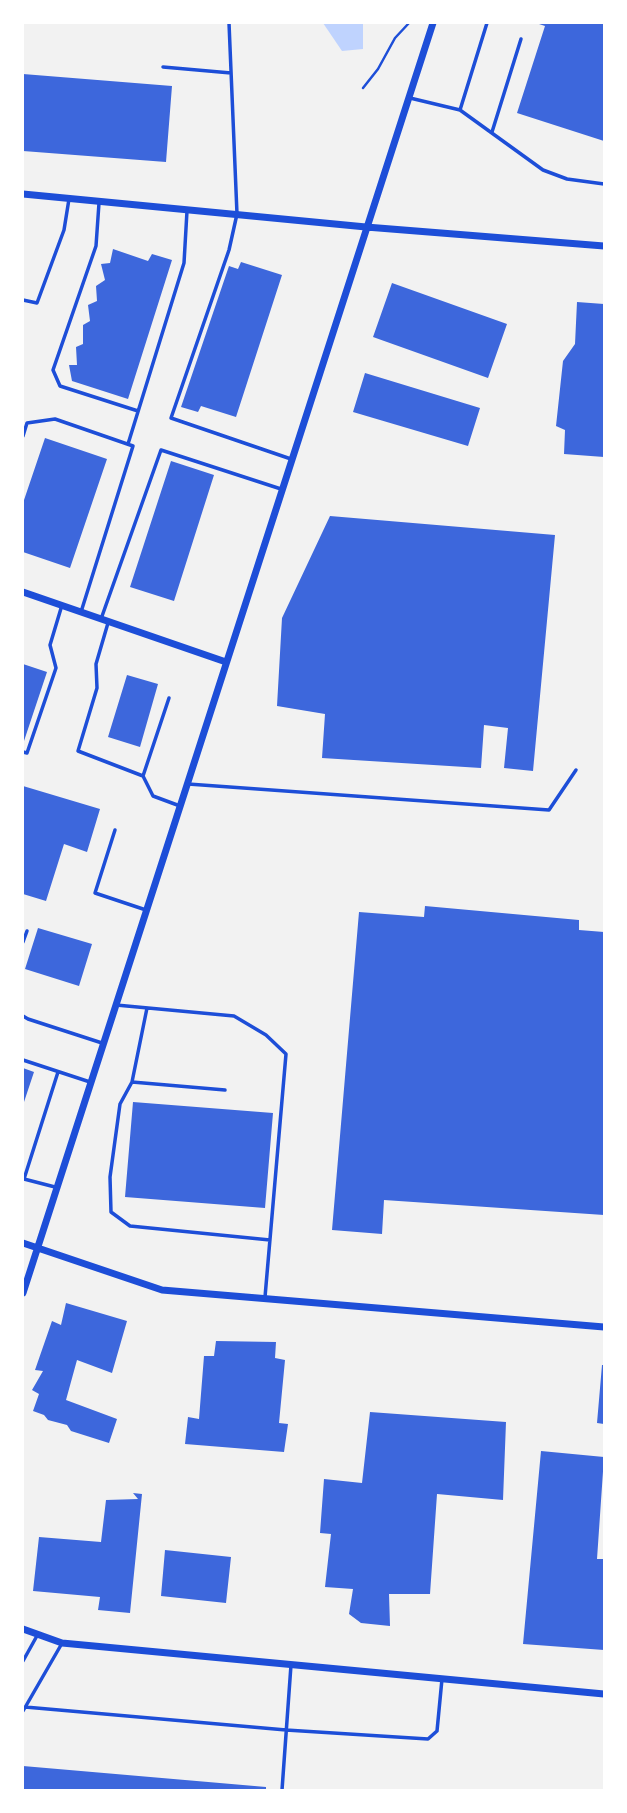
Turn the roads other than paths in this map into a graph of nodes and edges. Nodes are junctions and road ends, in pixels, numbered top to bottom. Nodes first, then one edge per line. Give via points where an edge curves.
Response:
1 (229, 23) edge
2 (433, 23) edge
3 (487, 23) edge
4 (521, 39) dead end
5 (163, 67) dead end
6 (231, 73) junction
7 (408, 98) junction
8 (460, 110) junction
9 (492, 132) junction
10 (604, 184) edge
11 (23, 194) edge
12 (69, 197) junction
13 (99, 199) junction
14 (188, 209) junction
15 (237, 214) junction
16 (366, 227) junction
17 (604, 246) edge
18 (23, 300) edge
19 (138, 411) junction
20 (25, 422) edge
21 (23, 436) edge
22 (128, 444) junction
23 (291, 459) junction
24 (281, 489) junction
25 (23, 592) edge
26 (62, 605) junction
27 (81, 612) junction
28 (105, 620) junction
29 (226, 662) junction
30 (169, 698) dead end
31 (23, 752) edge
32 (576, 770) dead end
33 (142, 776) junction
34 (187, 784) junction
35 (180, 806) junction
36 (115, 831) dead end
37 (146, 910) junction
38 (27, 931) dead end
39 (23, 942) edge
40 (116, 1005) junction
41 (147, 1008) junction
42 (23, 1016) edge
43 (104, 1044) junction
44 (23, 1060) edge
45 (58, 1072) junction
46 (132, 1082) junction
47 (91, 1083) junction
48 (225, 1090) dead end
49 (58, 1188) junction
50 (270, 1240) junction
51 (23, 1243) edge
52 (38, 1248) junction
53 (23, 1293) edge
54 (265, 1299) junction
55 (604, 1326) edge
56 (23, 1629) edge
57 (37, 1634) junction
58 (62, 1643) junction
59 (23, 1661) edge
60 (291, 1665) junction
61 (442, 1679) junction
62 (604, 1694) edge
63 (24, 1709) edge
64 (286, 1730) junction
65 (282, 1790) edge

1 - 6 lane
2 - 7 street
3 - 8 lane
4 - 9 lane
5 - 6 lane
6 - 15 lane
7 - 8 lane
7 - 16 street
8 - 9 lane
9 - 10 lane via 543,170
11 - 12 street
12 - 13 street
12 - 18 lane via 64,230 37,303
13 - 14 street
13 - 19 lane via 96,246 53,370 60,386
14 - 15 street
14 - 19 lane via 184,263
15 - 16 street
15 - 23 lane via 171,418
16 - 17 street
16 - 23 street
19 - 22 lane
20 - 21 lane
20 - 22 lane via 55,419
22 - 27 lane via 134,446
23 - 24 street
24 - 28 lane via 161,450
24 - 29 street
25 - 26 street
26 - 27 street
26 - 31 lane via 50,645 56,668 27,753
27 - 28 street
28 - 29 street
28 - 33 lane via 96,663 97,688 78,751
29 - 34 street
30 - 33 lane
32 - 34 lane via 549,810
33 - 35 lane via 153,796
34 - 35 street
35 - 37 street
36 - 37 lane via 95,893
37 - 40 street
38 - 39 lane
40 - 41 lane
40 - 43 street
41 - 46 lane
41 - 50 lane via 234,1016 266,1035 286,1054
42 - 43 lane
43 - 47 street
44 - 45 lane
45 - 47 lane
45 - 49 lane via 24,1179
46 - 48 lane
46 - 50 lane via 120,1104 110,1177 111,1212 130,1227
47 - 49 street
49 - 52 street
50 - 54 lane
51 - 52 street
52 - 53 street
52 - 54 street via 162,1290
54 - 55 street
56 - 57 street
57 - 58 street
57 - 59 lane
58 - 60 street
58 - 63 lane
60 - 61 street
60 - 64 lane
61 - 62 street
61 - 64 lane via 438,1731 428,1739
63 - 64 lane
64 - 65 lane

